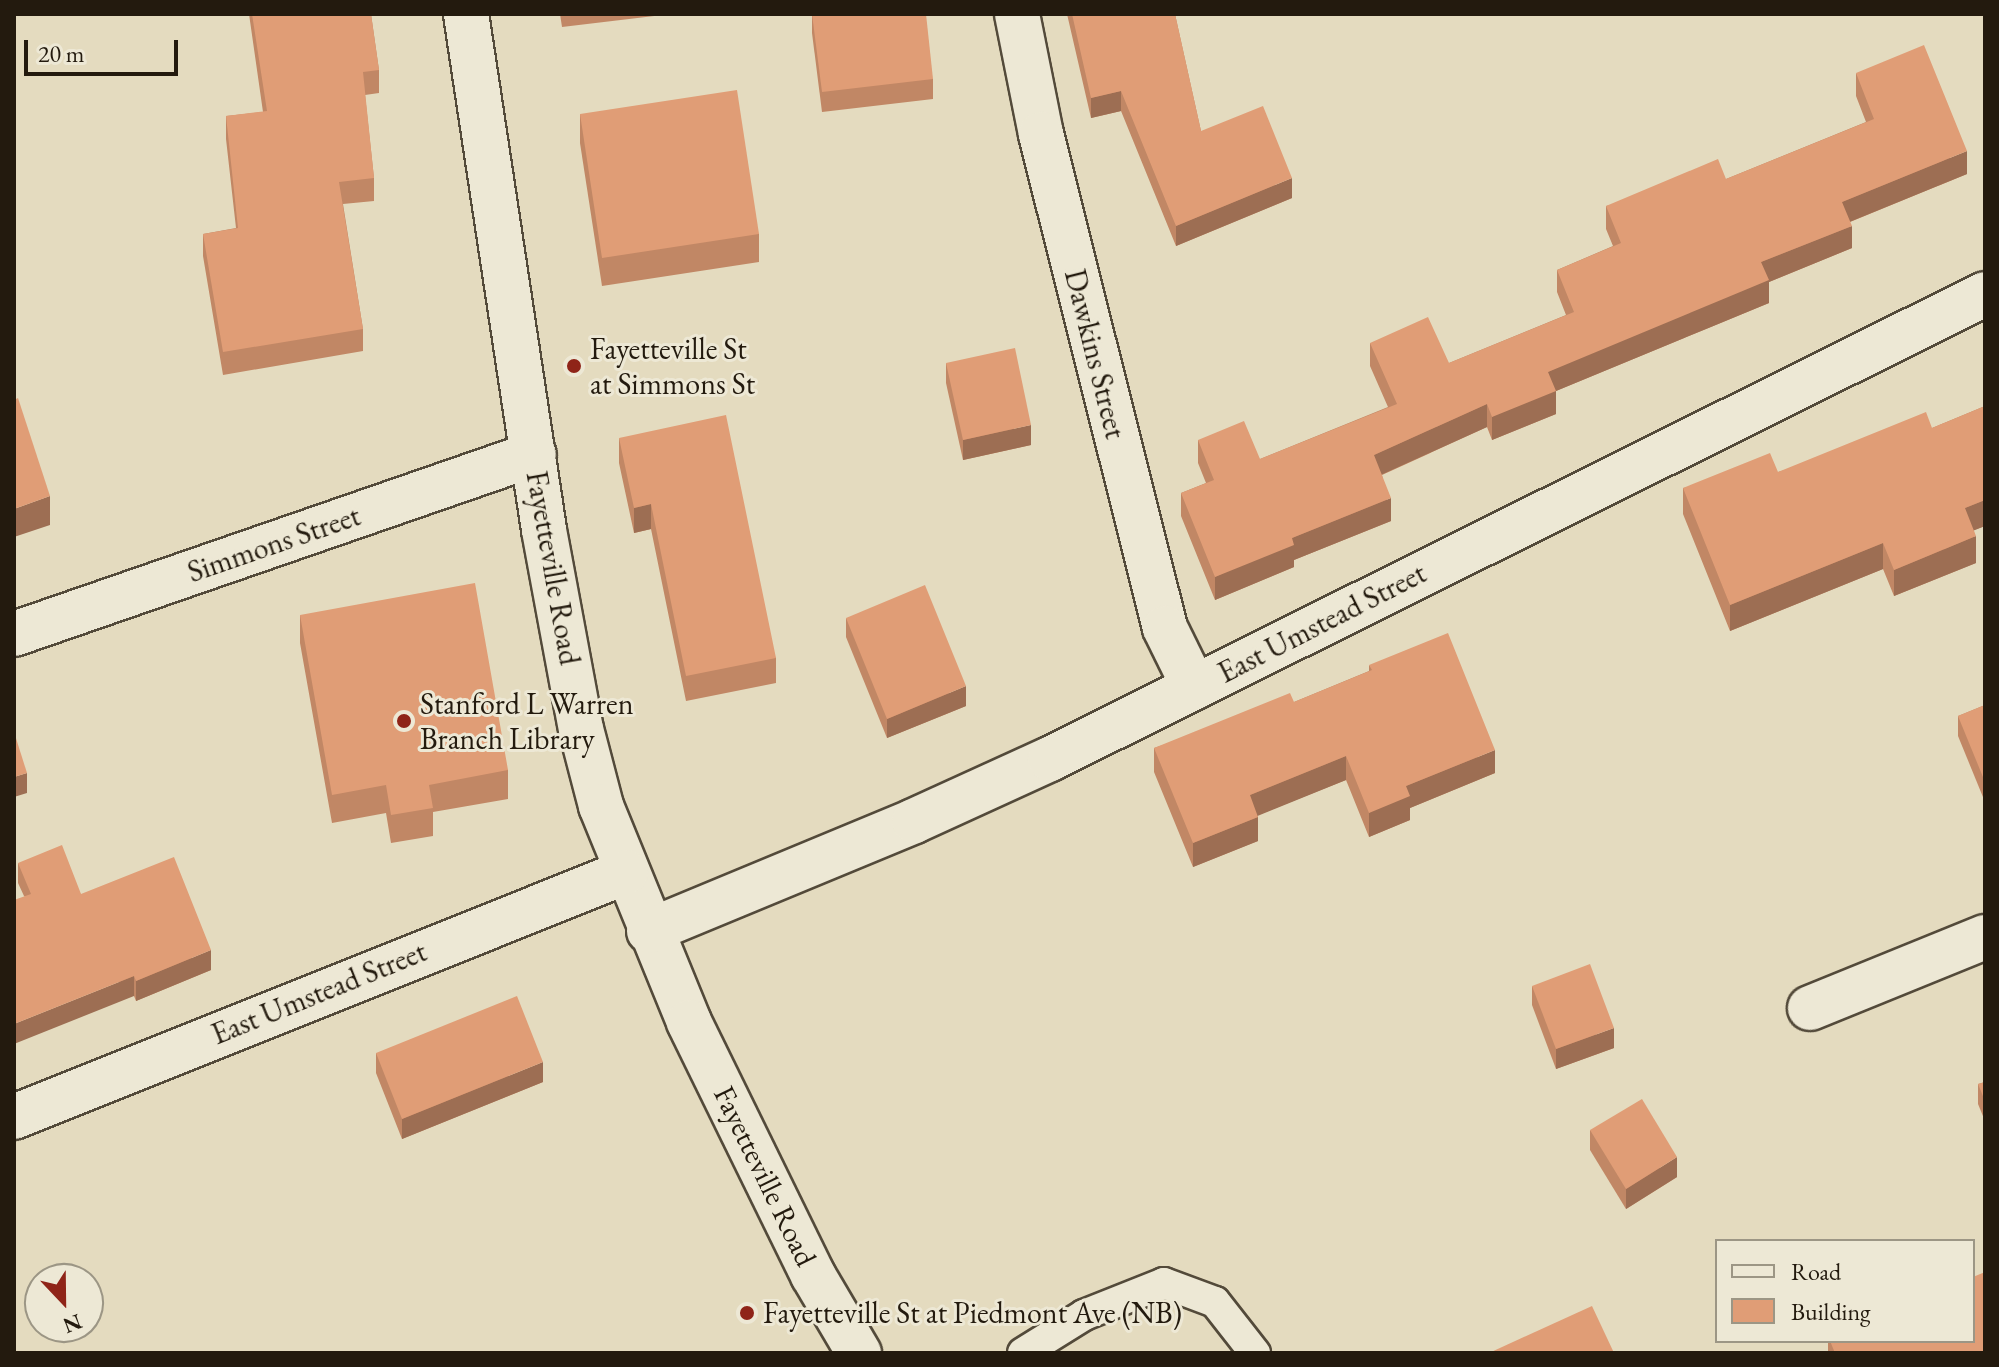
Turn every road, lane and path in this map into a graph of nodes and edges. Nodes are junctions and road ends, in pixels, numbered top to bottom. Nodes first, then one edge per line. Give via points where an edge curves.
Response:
1 (466, 14) edge
2 (1017, 14) edge
3 (1985, 294) edge
4 (534, 454) junction
5 (14, 634) edge
6 (1194, 687) junction
7 (626, 872) junction
8 (649, 931) junction
9 (1985, 937) edge
10 (1810, 1008) dead end
11 (14, 1117) edge
12 (859, 1353) edge
13 (1023, 1353) edge
14 (1255, 1353) edge

1 - 4 street, Fayetteville Road
2 - 6 street, Dawkins Street via 1041,134 1165,628
3 - 6 street, East Umstead Street
4 - 5 street, Simmons Street
4 - 7 street, Fayetteville Road via 581,729 601,806
6 - 8 street, East Umstead Street via 914,821
7 - 8 street, Fayetteville Road
7 - 11 street, East Umstead Street
8 - 12 street, Fayetteville Road via 806,1261
9 - 10 street
13 - 14 lane via 1084,1315 1164,1283 1215,1302

